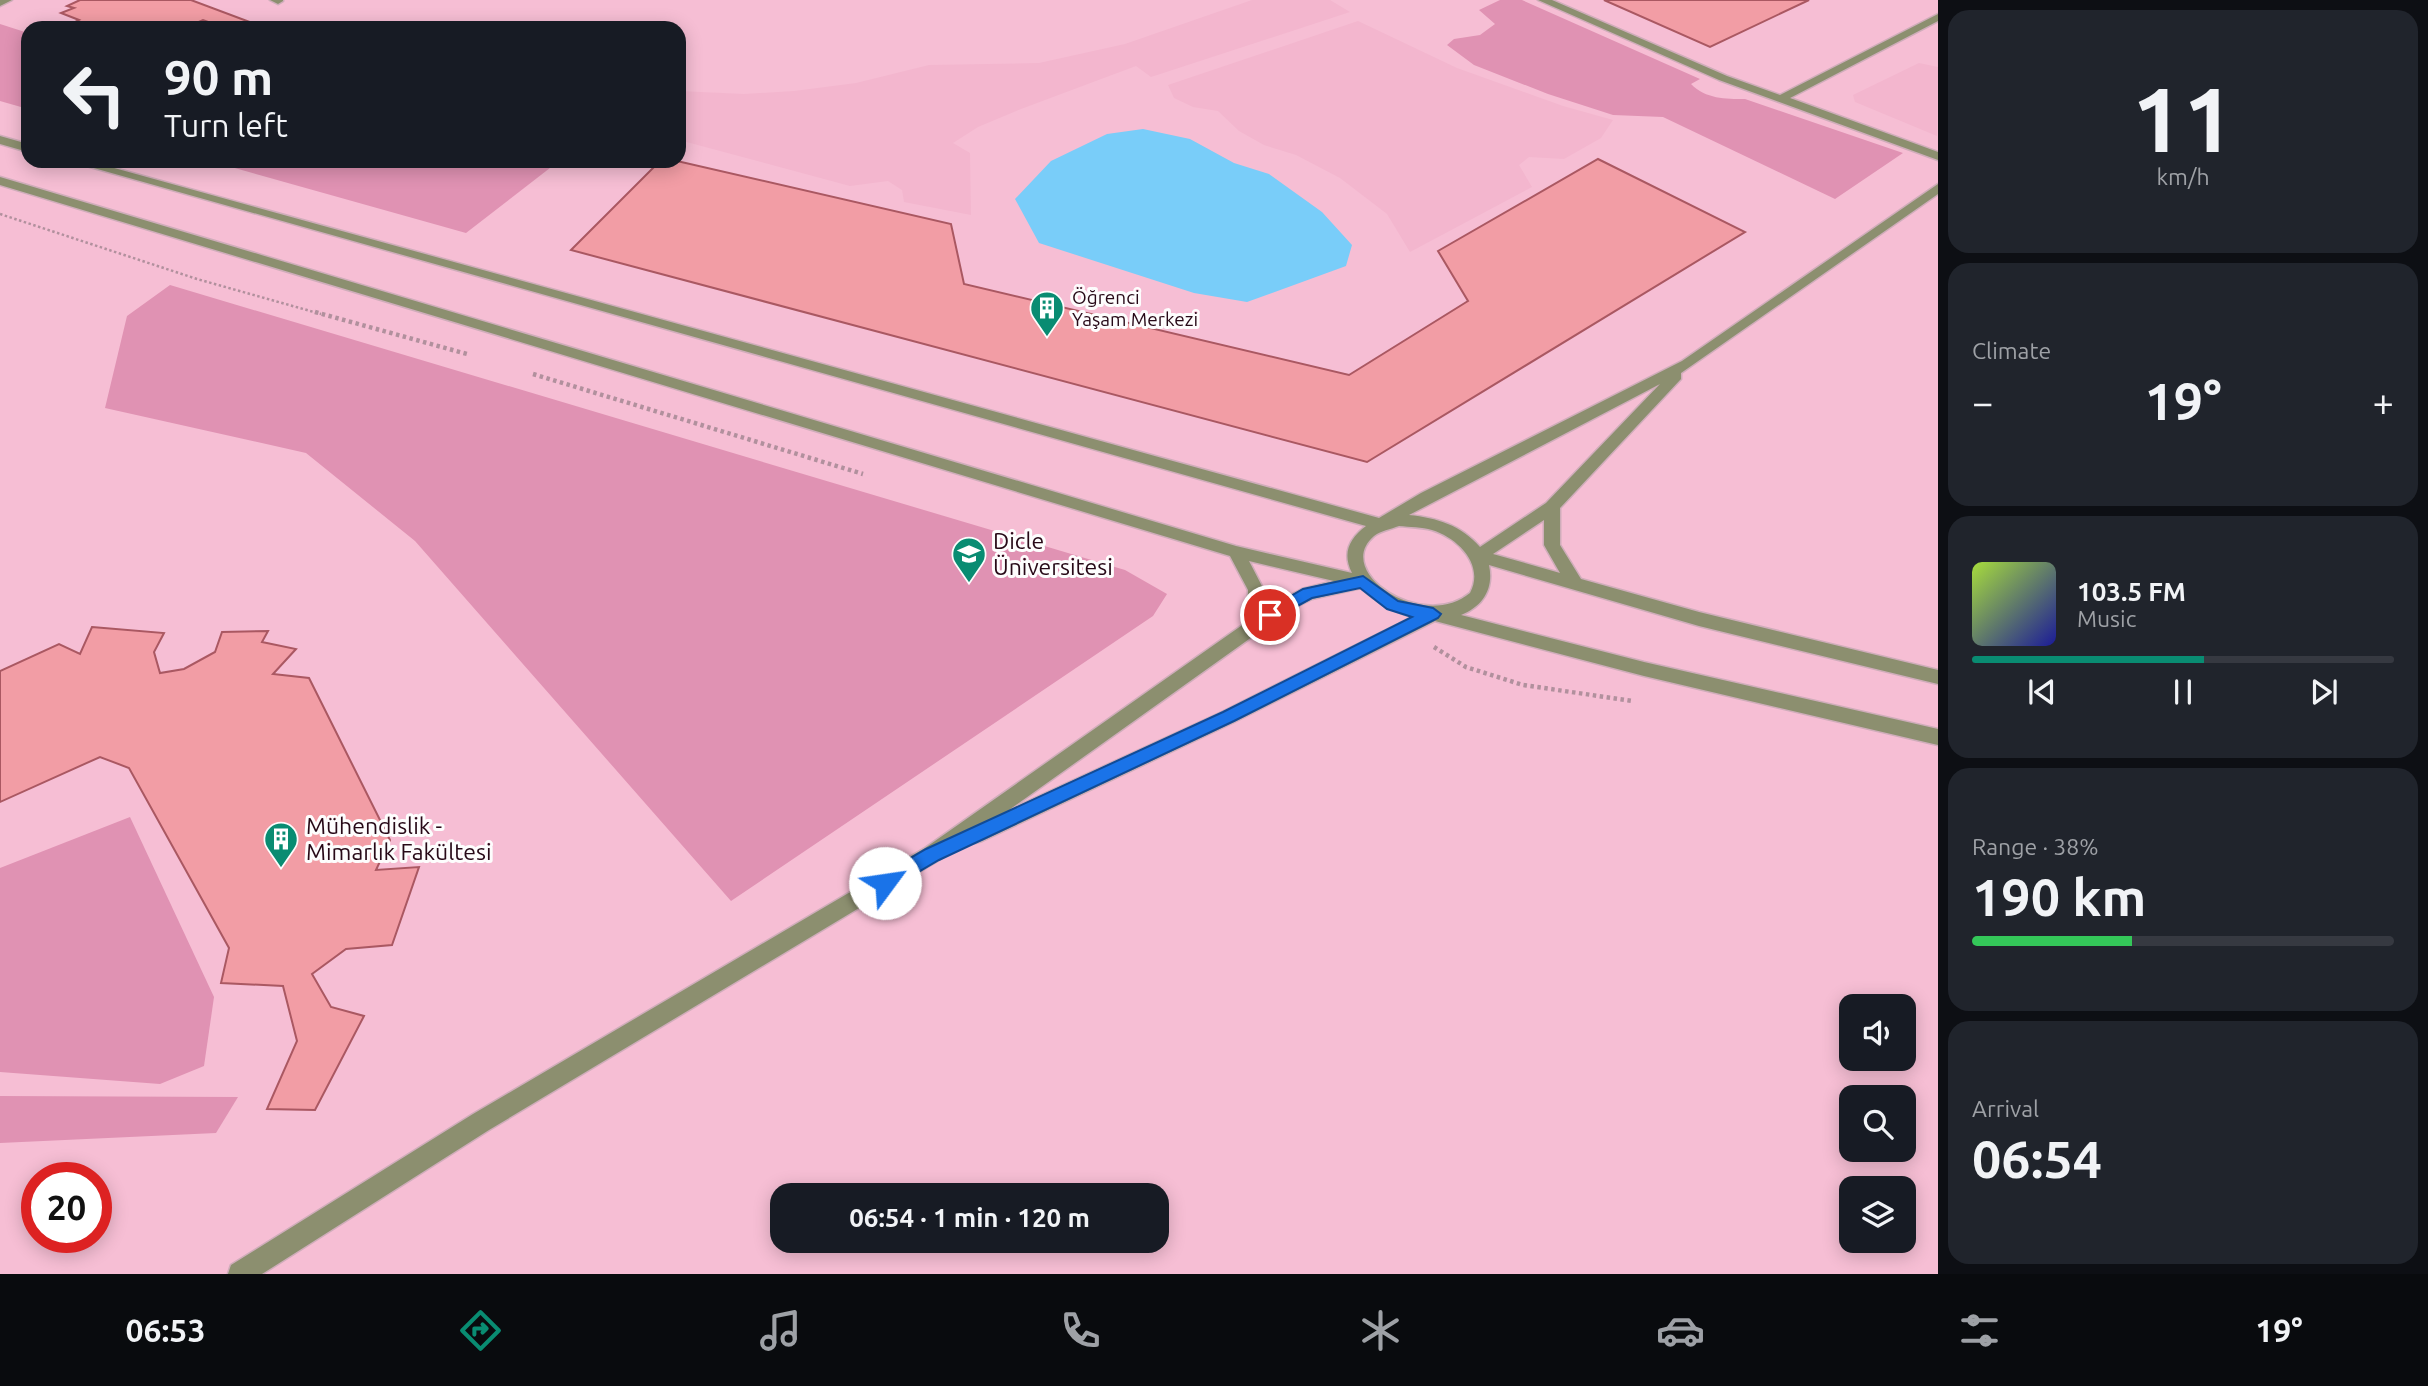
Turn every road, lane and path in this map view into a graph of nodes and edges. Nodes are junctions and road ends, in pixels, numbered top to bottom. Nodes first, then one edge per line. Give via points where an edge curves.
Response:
1 (7, 0) edge
2 (1543, 0) edge
3 (0, 3) edge
4 (1938, 17) edge
5 (1780, 99) junction
6 (0, 140) edge
7 (21, 146) edge
8 (1938, 156) edge
9 (100, 168) edge
10 (0, 181) edge
11 (1938, 188) edge
12 (1687, 365) junction
13 (1552, 507) junction
14 (1381, 524) junction
15 (1236, 551) junction
16 (1478, 556) junction
17 (1363, 582) junction
18 (1574, 582) junction
19 (1433, 614) junction
20 (1257, 625) junction
21 (1938, 677) edge
22 (1938, 737) edge
23 (932, 854) junction
24 (240, 1274) edge

1 - 3 street
2 - 5 street
4 - 5 street
5 - 8 street
6 - 7 street
9 - 14 street
10 - 15 street
11 - 12 street
12 - 13 street
12 - 14 street
13 - 16 street
13 - 18 street via 1552,545
14 - 16 street via 1398,520 1435,525 1468,543
14 - 17 street via 1369,529 1355,547 1353,558
15 - 17 street
15 - 20 street via 1256,590
16 - 18 street
16 - 19 street via 1484,570 1477,596 1451,612
17 - 19 street via 1392,605
17 - 20 street via 1308,593
18 - 21 street via 1699,619
19 - 22 street via 1644,669
19 - 23 street via 1228,717
20 - 23 street
23 - 24 street via 481,1122

